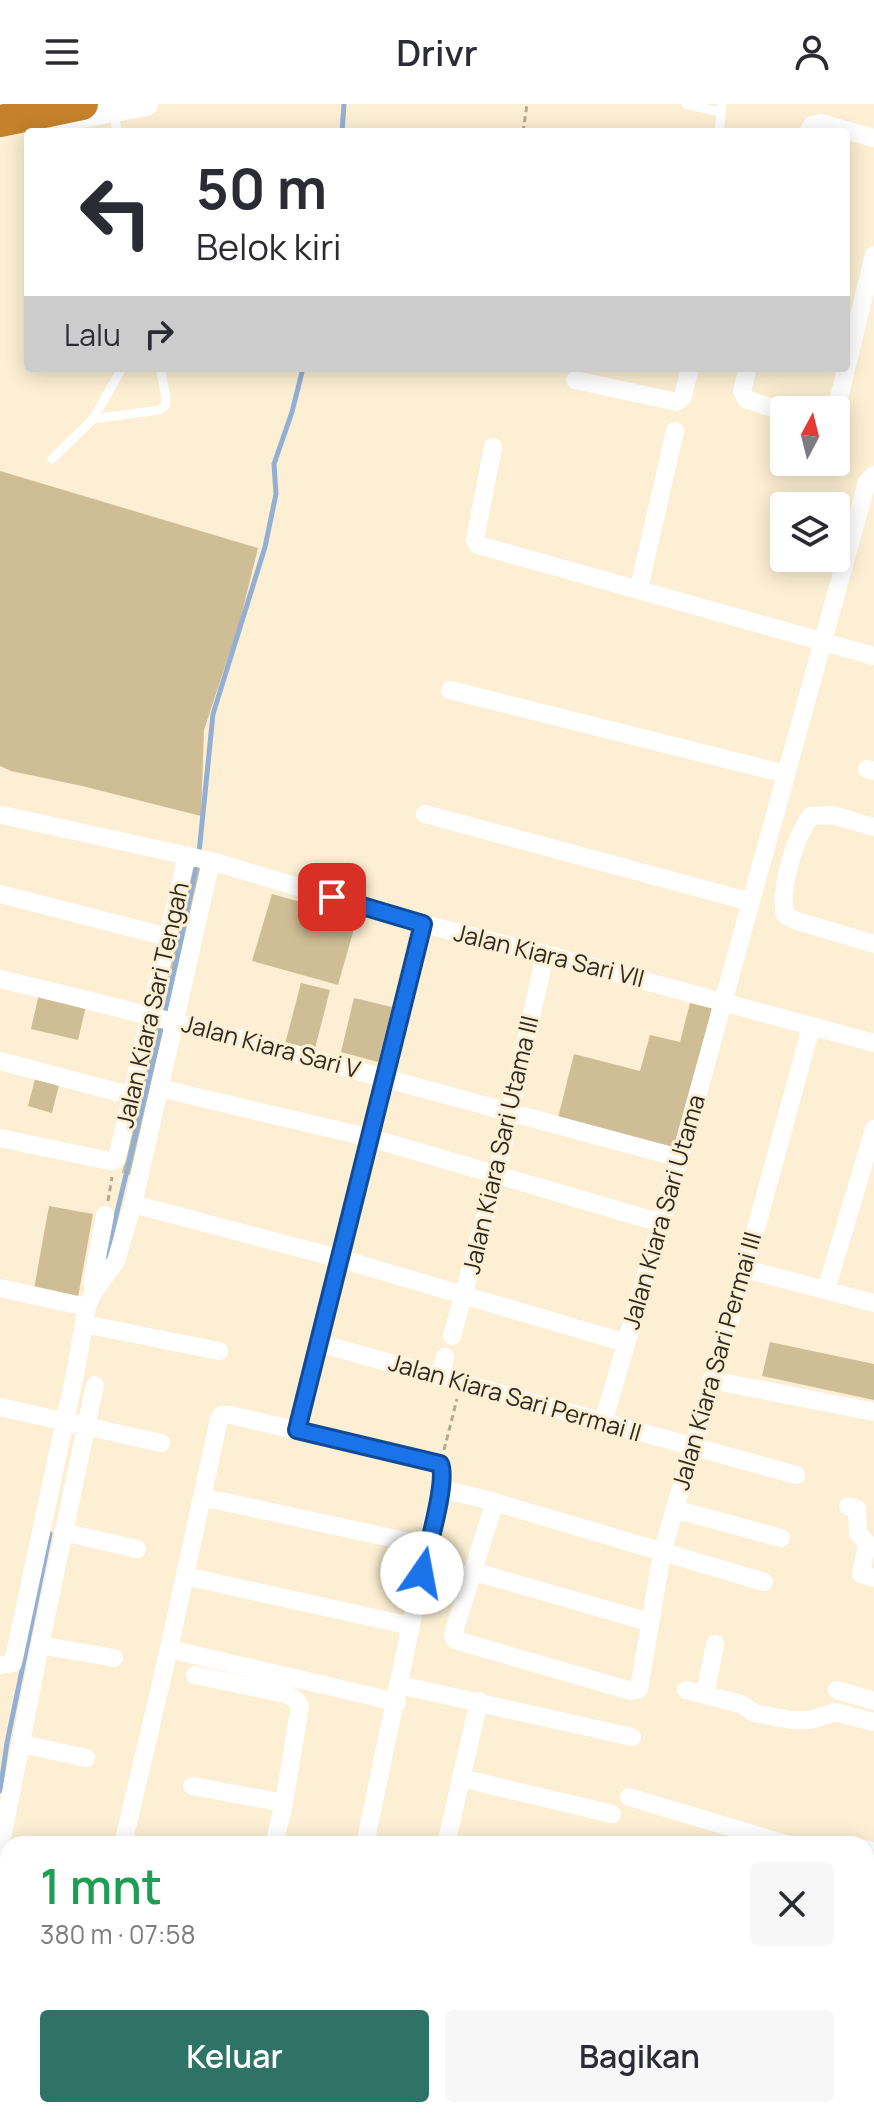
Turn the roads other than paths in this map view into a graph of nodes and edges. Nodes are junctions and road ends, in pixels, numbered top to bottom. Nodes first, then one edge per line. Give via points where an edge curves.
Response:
1 (82, 104) edge
2 (146, 104) edge
3 (686, 104) edge
4 (721, 108) edge
5 (0, 121) edge
6 (115, 121) edge
7 (42, 128) edge
8 (719, 128) edge
9 (810, 128) edge
10 (839, 128) edge
11 (24, 130) edge
12 (850, 131) edge
13 (0, 132) edge
14 (874, 138) edge
15 (874, 255) edge
16 (850, 353) edge
17 (120, 372) edge
18 (161, 372) edge
19 (689, 372) edge
20 (747, 372) edge
21 (845, 372) edge
22 (575, 380) dead end
23 (839, 396) edge
24 (770, 407) edge
25 (93, 419) junction
26 (675, 431) dead end
27 (493, 447) dead end
28 (52, 459) dead end
29 (874, 475) edge
30 (639, 588) junction
31 (822, 643) junction
32 (874, 656) edge
33 (450, 690) dead end
34 (786, 774) junction
35 (425, 814) dead end
36 (2, 815) dead end
37 (874, 827) edge
38 (795, 853) junction
39 (764, 855) junction
40 (199, 858) junction
41 (788, 873) junction
42 (0, 894) edge
43 (751, 902) junction
44 (423, 924) junction
45 (168, 937) junction
46 (874, 944) edge
47 (545, 954) junction
48 (0, 979) edge
49 (723, 1001) junction
50 (162, 1018) junction
51 (811, 1027) junction
52 (874, 1043) edge
53 (0, 1061) edge
54 (385, 1076) junction
55 (159, 1088) junction
56 (132, 1096) junction
57 (510, 1113) junction
58 (874, 1129) edge
59 (0, 1138) edge
60 (371, 1138) junction
61 (680, 1158) junction
62 (497, 1174) junction
63 (133, 1204) junction
64 (105, 1215) road end
65 (661, 1223) junction
66 (341, 1259) junction
67 (745, 1269) junction
68 (0, 1288) edge
69 (826, 1290) junction
70 (96, 1295) junction
71 (465, 1295) junction
72 (874, 1303) edge
73 (452, 1336) dead end
74 (318, 1343) junction
75 (626, 1343) junction
76 (219, 1351) dead end
77 (445, 1357) dead end
78 (440, 1378) junction
79 (711, 1380) junction
80 (95, 1385) dead end
81 (0, 1407) edge
82 (874, 1412) edge
83 (603, 1423) junction
84 (73, 1425) junction
85 (297, 1430) junction
86 (161, 1443) dead end
87 (692, 1448) junction
88 (796, 1475) dead end
89 (441, 1489) junction
90 (202, 1497) junction
91 (489, 1501) junction
92 (848, 1506) dead end
93 (674, 1509) junction
94 (63, 1532) junction
95 (781, 1538) dead end
96 (428, 1546) junction
97 (137, 1549) dead end
98 (662, 1553) junction
99 (472, 1571) junction
100 (185, 1576) junction
101 (874, 1578) edge
102 (764, 1582) dead end
103 (649, 1622) junction
104 (411, 1626) junction
105 (715, 1644) dead end
106 (40, 1645) junction
107 (169, 1649) junction
108 (114, 1658) dead end
109 (0, 1665) edge
110 (195, 1675) dead end
111 (686, 1690) dead end
112 (837, 1690) dead end
113 (399, 1694) junction
114 (705, 1695) junction
115 (479, 1701) junction
116 (874, 1701) edge
117 (874, 1722) edge
118 (632, 1737) dead end
119 (22, 1744) junction
120 (86, 1758) dead end
121 (461, 1778) junction
122 (192, 1786) dead end
123 (629, 1797) dead end
124 (284, 1803) junction
125 (612, 1814) dead end
126 (3, 1836) edge
127 (125, 1836) edge
128 (276, 1836) edge
129 (367, 1836) edge
130 (448, 1836) edge
131 (759, 1836) edge

1 - 5 highway
2 - 6 main road
3 - 4 lane
4 - 8 lane
6 - 7 main road
9 - 10 street via 821,123
11 - 13 main road
12 - 14 street
15 - 16 street
17 - 25 lane
18 - 25 lane via 165,406
19 - 22 street via 677,402
20 - 24 street via 742,391 746,399
21 - 23 street
25 - 28 lane
26 - 30 street
27 - 30 street via 478,545
29 - 31 street, Jalan Kiara Sari Utama via 867,482
30 - 31 street
31 - 32 street
31 - 34 street, Jalan Kiara Sari Utama
33 - 34 street
34 - 39 street, Jalan Kiara Sari Utama
35 - 43 street
36 - 40 street, Jalan Kiara Sari VII
37 - 38 street via 832,815 811,816
38 - 39 street
38 - 41 street
39 - 41 street
39 - 43 street, Jalan Kiara Sari Utama
40 - 44 street, Jalan Kiara Sari VII
40 - 45 street, Jalan Kiara Sari Tengah
40 - 50 street, Jalan Kiara Sari Tengah
41 - 46 street via 785,915
42 - 45 street
43 - 49 street, Jalan Kiara Sari Utama
44 - 47 street, Jalan Kiara Sari VII
44 - 54 street
45 - 50 street, Jalan Kiara Sari Tengah
47 - 49 street, Jalan Kiara Sari VII
47 - 57 street, Jalan Kiara Sari Utama III
48 - 50 street, Jalan Kiara Sari V
49 - 51 street, Jalan Kiara Sari VII
49 - 61 street, Jalan Kiara Sari Utama
50 - 54 street, Jalan Kiara Sari V
50 - 55 street, Jalan Kiara Sari Tengah
50 - 56 street, Jalan Kiara Sari Tengah
51 - 52 street, Jalan Kiara Sari VII
51 - 67 street, Jalan Kiara Sari Permai III
53 - 56 street
54 - 57 street, Jalan Kiara Sari V
54 - 60 street
55 - 60 street
55 - 63 street, Jalan Kiara Sari Tengah
56 - 59 street, Jalan Kiara Sari Tengah via 116,1158
57 - 61 street, Jalan Kiara Sari V
57 - 62 street, Jalan Kiara Sari Utama III
58 - 69 street
60 - 62 street
60 - 66 street
61 - 65 street, Jalan Kiara Sari Utama
62 - 65 street
62 - 71 street, Jalan Kiara Sari Utama III
63 - 66 street
63 - 70 street, Jalan Kiara Sari Tengah via 116,1261
64 - 70 street via 92,1283
65 - 75 street, Jalan Kiara Sari Utama
66 - 71 street
66 - 74 street
67 - 69 street
67 - 79 street, Jalan Kiara Sari Permai III
68 - 70 street
69 - 72 street
70 - 76 street
70 - 84 street
71 - 73 street, Jalan Kiara Sari Utama III
71 - 75 street
74 - 78 street, Jalan Kiara Sari Permai II
74 - 85 street
75 - 83 street, Jalan Kiara Sari Utama
77 - 78 street
78 - 83 street, Jalan Kiara Sari Permai II
79 - 82 street
79 - 87 street, Jalan Kiara Sari Permai III
80 - 84 street
81 - 84 street
83 - 87 street, Jalan Kiara Sari Permai II
84 - 86 street
84 - 94 street
84 - 109 street via 13,1663
85 - 89 street via 440,1464
85 - 90 street via 222,1415
87 - 88 street, Jalan Kiara Sari Permai II
87 - 93 street, Jalan Kiara Sari Permai III
89 - 91 street
89 - 96 street
90 - 96 street
90 - 100 street
91 - 98 street
91 - 99 street
92 - 101 street via 858,1512 858,1533 867,1543 861,1574
93 - 95 street
93 - 98 street, Jalan Kiara Sari Permai III
94 - 97 street
94 - 106 street
96 - 104 street
98 - 102 street
98 - 103 street, Jalan Kiara Sari Permai III
99 - 103 street
99 - 103 street, Jalan Kiara Sari Permai III via 455,1640 631,1691 639,1689
100 - 104 street
100 - 107 street
104 - 113 street
105 - 114 street
106 - 108 street
106 - 119 street
107 - 113 street
107 - 127 street
110 - 124 street via 296,1700 300,1715
111 - 114 street
112 - 116 street
113 - 115 street
113 - 129 street
114 - 117 street via 791,1720 835,1712
115 - 118 street
115 - 121 street
119 - 120 street
119 - 126 street
121 - 125 street
121 - 130 street
122 - 124 street
123 - 131 street
124 - 128 street

